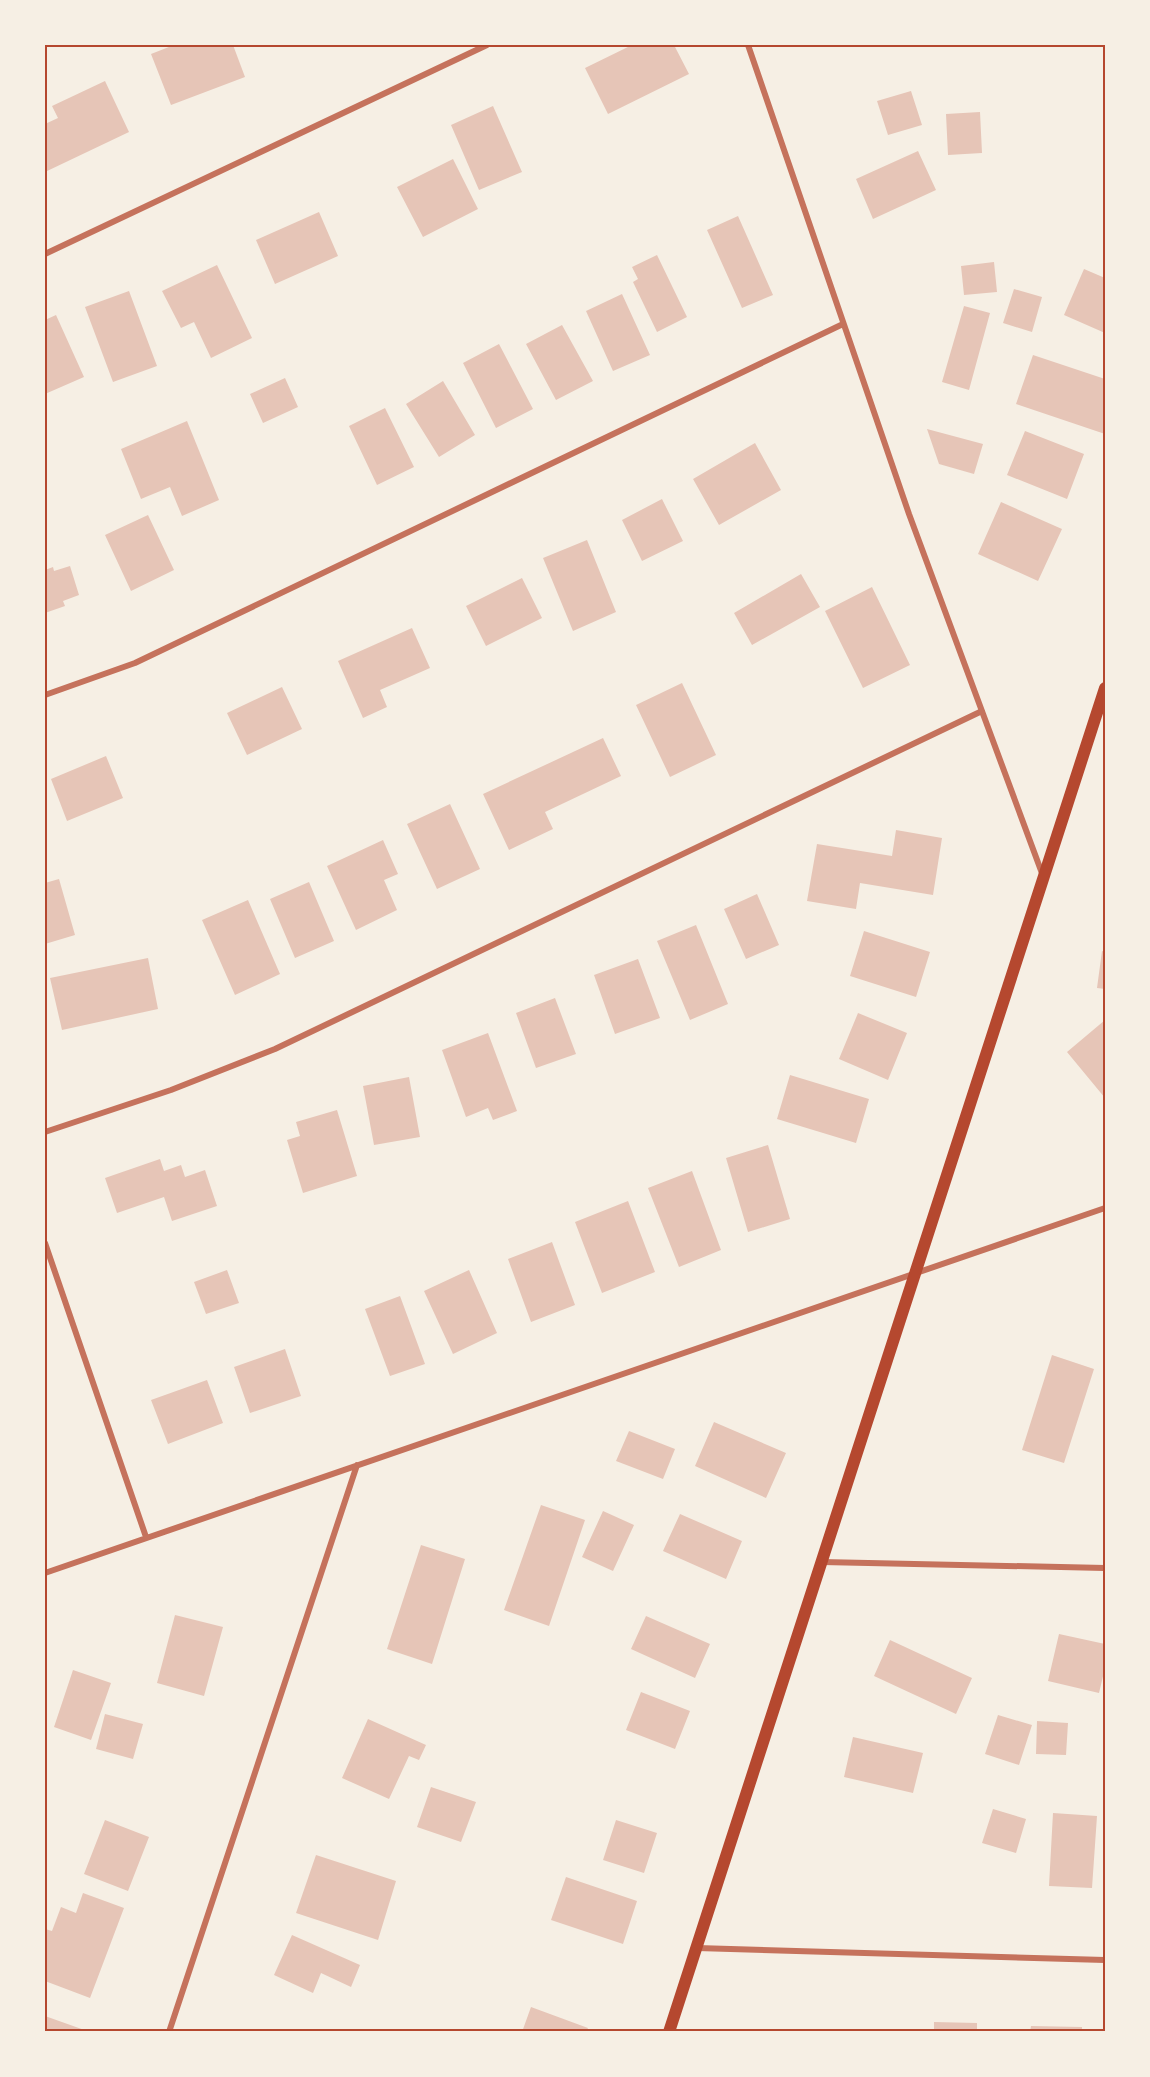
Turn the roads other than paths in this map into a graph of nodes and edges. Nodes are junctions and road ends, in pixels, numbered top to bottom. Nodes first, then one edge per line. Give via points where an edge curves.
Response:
1 (487, 45) edge
2 (748, 45) edge
3 (45, 254) edge
4 (843, 324) junction
5 (1105, 688) edge
6 (45, 696) edge
7 (982, 711) junction
8 (1044, 879) junction
9 (45, 1132) edge
10 (1105, 1208) edge
11 (45, 1243) edge
12 (917, 1272) junction
13 (357, 1465) junction
14 (146, 1537) junction
15 (822, 1562) junction
16 (1105, 1568) edge
17 (45, 1573) edge
18 (697, 1948) junction
19 (1105, 1960) edge
20 (169, 2032) edge
21 (669, 2032) edge

1 - 3 street
2 - 4 street
4 - 6 street via 135,663
4 - 7 street
5 - 8 main road
7 - 8 street
7 - 9 street via 275,1049 171,1090
8 - 12 main road
10 - 12 street
11 - 14 street
12 - 13 street
12 - 15 main road
13 - 14 street
13 - 20 street
14 - 17 street
15 - 16 street
15 - 18 main road
18 - 19 street
18 - 21 main road

